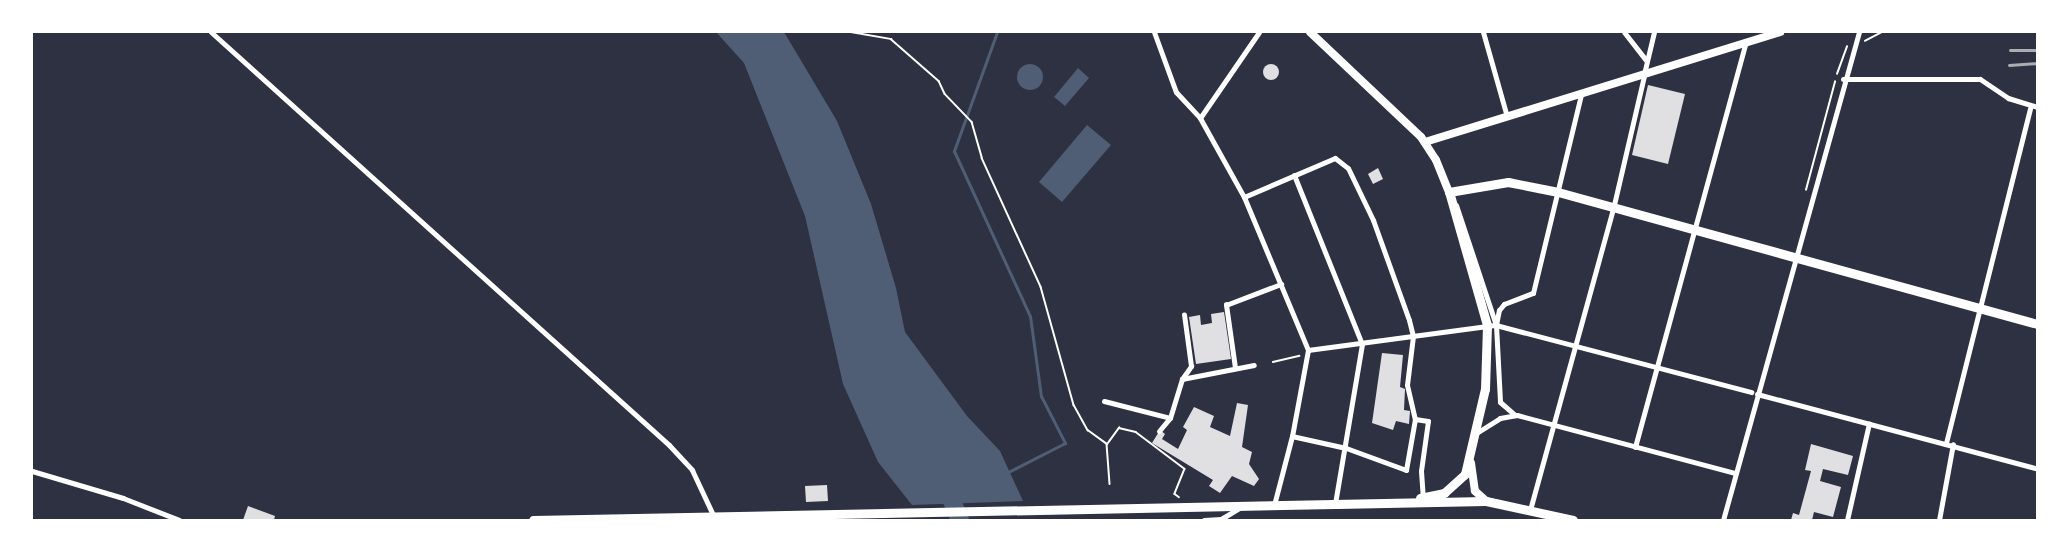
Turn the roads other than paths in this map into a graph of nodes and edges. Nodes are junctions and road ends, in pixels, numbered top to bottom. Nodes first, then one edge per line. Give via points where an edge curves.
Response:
1 (211, 32) edge
2 (1154, 32) edge
3 (1259, 32) edge
4 (1310, 32) edge
5 (1483, 32) edge
6 (1624, 32) edge
7 (1654, 32) edge
8 (1780, 32) edge
9 (1859, 32) edge
10 (1746, 42) junction
11 (1646, 60) junction
12 (1644, 76) junction
13 (1843, 79) junction
14 (1581, 94) junction
15 (2037, 107) edge
16 (2030, 108) junction
17 (1200, 118) junction
18 (1507, 119) junction
19 (1425, 142) junction
20 (1294, 175) junction
21 (1449, 192) junction
22 (1558, 192) junction
23 (1244, 198) junction
24 (1614, 205) junction
25 (1695, 227) junction
26 (1796, 256) junction
27 (1281, 284) junction
28 (1977, 307) junction
29 (1184, 314) dead end
30 (2037, 324) edge
31 (1491, 325) junction
32 (1413, 336) junction
33 (1574, 343) junction
34 (1362, 344) junction
35 (1308, 350) junction
36 (1254, 365) dead end
37 (1656, 367) junction
38 (1235, 368) junction
39 (1182, 379) junction
40 (1754, 393) junction
41 (1104, 401) dead end
42 (1517, 415) junction
43 (1170, 418) junction
44 (1415, 419) junction
45 (1869, 423) junction
46 (1552, 424) junction
47 (1159, 431) dead end
48 (1478, 432) junction
49 (1292, 436) junction
50 (1946, 443) junction
51 (1953, 444) junction
52 (1635, 447) junction
53 (1346, 448) junction
54 (1470, 463) junction
55 (2037, 469) edge
56 (32, 471) edge
57 (1735, 473) junction
58 (1423, 497) junction
59 (1486, 501) junction
60 (1407, 502) junction
61 (1335, 503) junction
62 (1274, 505) junction
63 (1243, 506) junction
64 (1530, 510) junction
65 (718, 519) edge
66 (179, 520) edge
67 (533, 520) edge
68 (1204, 520) edge
69 (1573, 520) edge
70 (1723, 520) edge
71 (1847, 520) edge
72 (1938, 520) edge

1 - 65 street via 669,445 692,470
2 - 17 street via 1176,92
3 - 17 street
4 - 19 main road
5 - 18 street
6 - 11 street
7 - 11 street
8 - 10 main road
9 - 13 street
10 - 12 main road
10 - 25 street
11 - 12 street
12 - 14 main road
12 - 24 street
13 - 16 street via 1980,78
13 - 26 street
14 - 18 main road
14 - 22 street
15 - 16 street
16 - 28 street
17 - 23 street
18 - 19 main road
19 - 21 main road
20 - 23 street
20 - 32 street via 1335,158 1348,168 1373,220
20 - 34 street
21 - 22 main road via 1508,182
21 - 31 main road
22 - 24 main road
22 - 31 street via 1533,293 1504,304
23 - 27 street
24 - 25 main road
24 - 33 street
25 - 26 main road
25 - 37 street
26 - 28 main road
26 - 40 street
27 - 35 street
27 - 38 street via 1226,305
28 - 30 main road
28 - 50 street
29 - 39 street via 1191,366
31 - 32 street
31 - 33 street
31 - 42 street via 1500,402
31 - 48 main road
32 - 34 street
32 - 44 street via 1407,385
33 - 37 street
33 - 46 street
34 - 35 street
34 - 53 street
35 - 49 street
36 - 38 street
37 - 40 street
37 - 52 street
38 - 39 street
39 - 43 street
40 - 45 street
40 - 57 street
41 - 43 street
42 - 46 street
42 - 48 street via 1500,418
43 - 47 street
44 - 53 street via 1406,470
44 - 58 street via 1428,422 1421,471
45 - 50 street
45 - 71 street
46 - 52 street
46 - 64 street
48 - 54 main road
49 - 53 street
49 - 62 street
50 - 51 street
51 - 55 street
51 - 72 street
52 - 57 street
53 - 61 street
54 - 58 main road via 1452,489
54 - 59 main road via 1474,491
56 - 66 street via 123,498
57 - 70 street
58 - 60 main road
59 - 60 main road
59 - 64 main road
60 - 61 main road
61 - 62 main road
62 - 63 main road
63 - 65 main road
63 - 68 street via 1221,519
64 - 69 main road
65 - 67 main road

